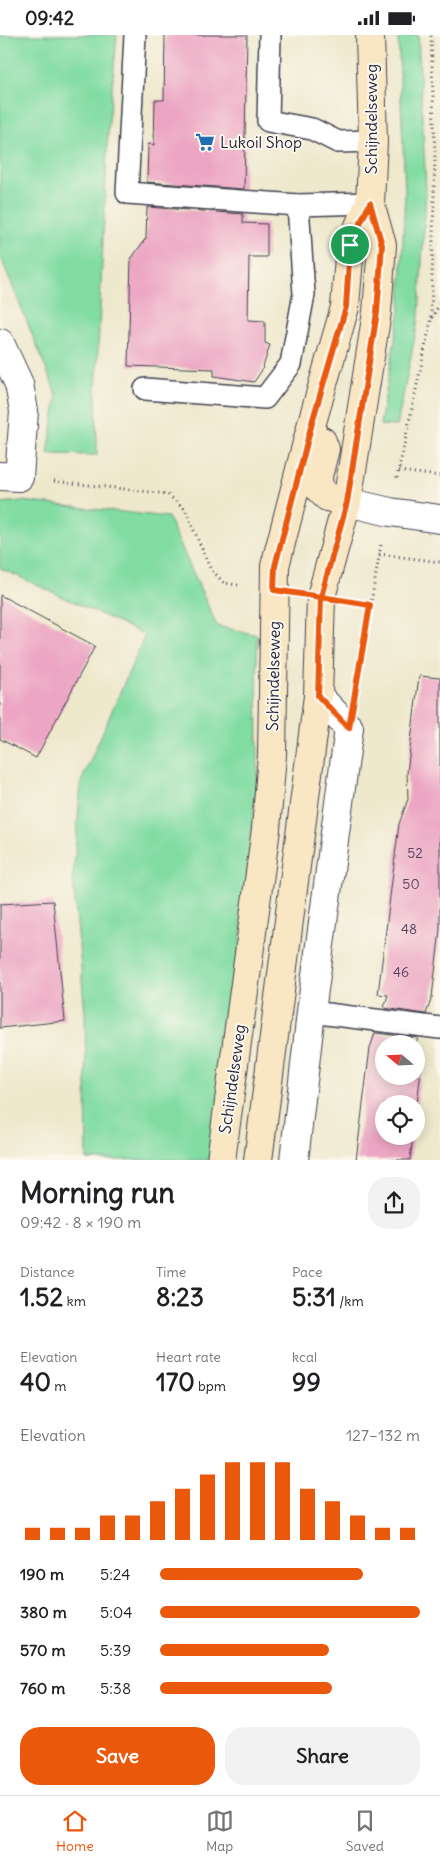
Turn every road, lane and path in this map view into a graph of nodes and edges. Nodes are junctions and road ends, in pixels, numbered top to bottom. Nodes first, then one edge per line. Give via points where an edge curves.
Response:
1 (135, 35) edge
2 (270, 35) edge
3 (370, 35) edge
4 (431, 35) edge
5 (373, 141) junction
6 (370, 203) junction
7 (298, 205) junction
8 (440, 303) edge
9 (431, 320) junction
10 (0, 343) edge
11 (145, 389) dead end
12 (313, 419) junction
13 (399, 471) junction
14 (9, 476) edge
15 (440, 476) edge
16 (347, 502) junction
17 (390, 512) junction
18 (440, 519) edge
19 (379, 554) junction
20 (440, 562) edge
21 (274, 590) junction
22 (321, 597) junction
23 (370, 605) junction
24 (318, 696) junction
25 (349, 728) junction
26 (311, 1012) junction
27 (440, 1028) edge
28 (221, 1160) edge
29 (258, 1160) edge
30 (294, 1160) edge

1 - 7 lane via 126,193
2 - 5 lane via 268,121 312,129 338,142
3 - 5 main road, Schijndelseweg
4 - 9 path via 435,154
5 - 6 main road, Schijndelseweg
6 - 7 lane
6 - 12 main road, Schijndelseweg via 350,245 346,307
6 - 16 main road, Schijndelseweg via 382,245 380,274
7 - 11 lane via 304,294 291,364 266,398
8 - 9 path
9 - 13 path
10 - 14 street via 19,384 24,411
12 - 16 main road via 325,449 318,489 327,497
12 - 21 main road, Schijndelseweg via 275,566
13 - 15 path
13 - 17 path
14 - 21 path via 167,494 185,509 210,568 224,583
16 - 17 street
16 - 22 main road, Schijndelseweg
17 - 18 street
17 - 19 path
19 - 20 path
19 - 23 path
21 - 28 main road, Schijndelseweg via 272,755 266,829
22 - 23 path
22 - 24 main road, Schijndelseweg
23 - 25 path
24 - 25 street
24 - 29 main road, Schijndelseweg
25 - 26 street
26 - 27 lane
26 - 30 street

